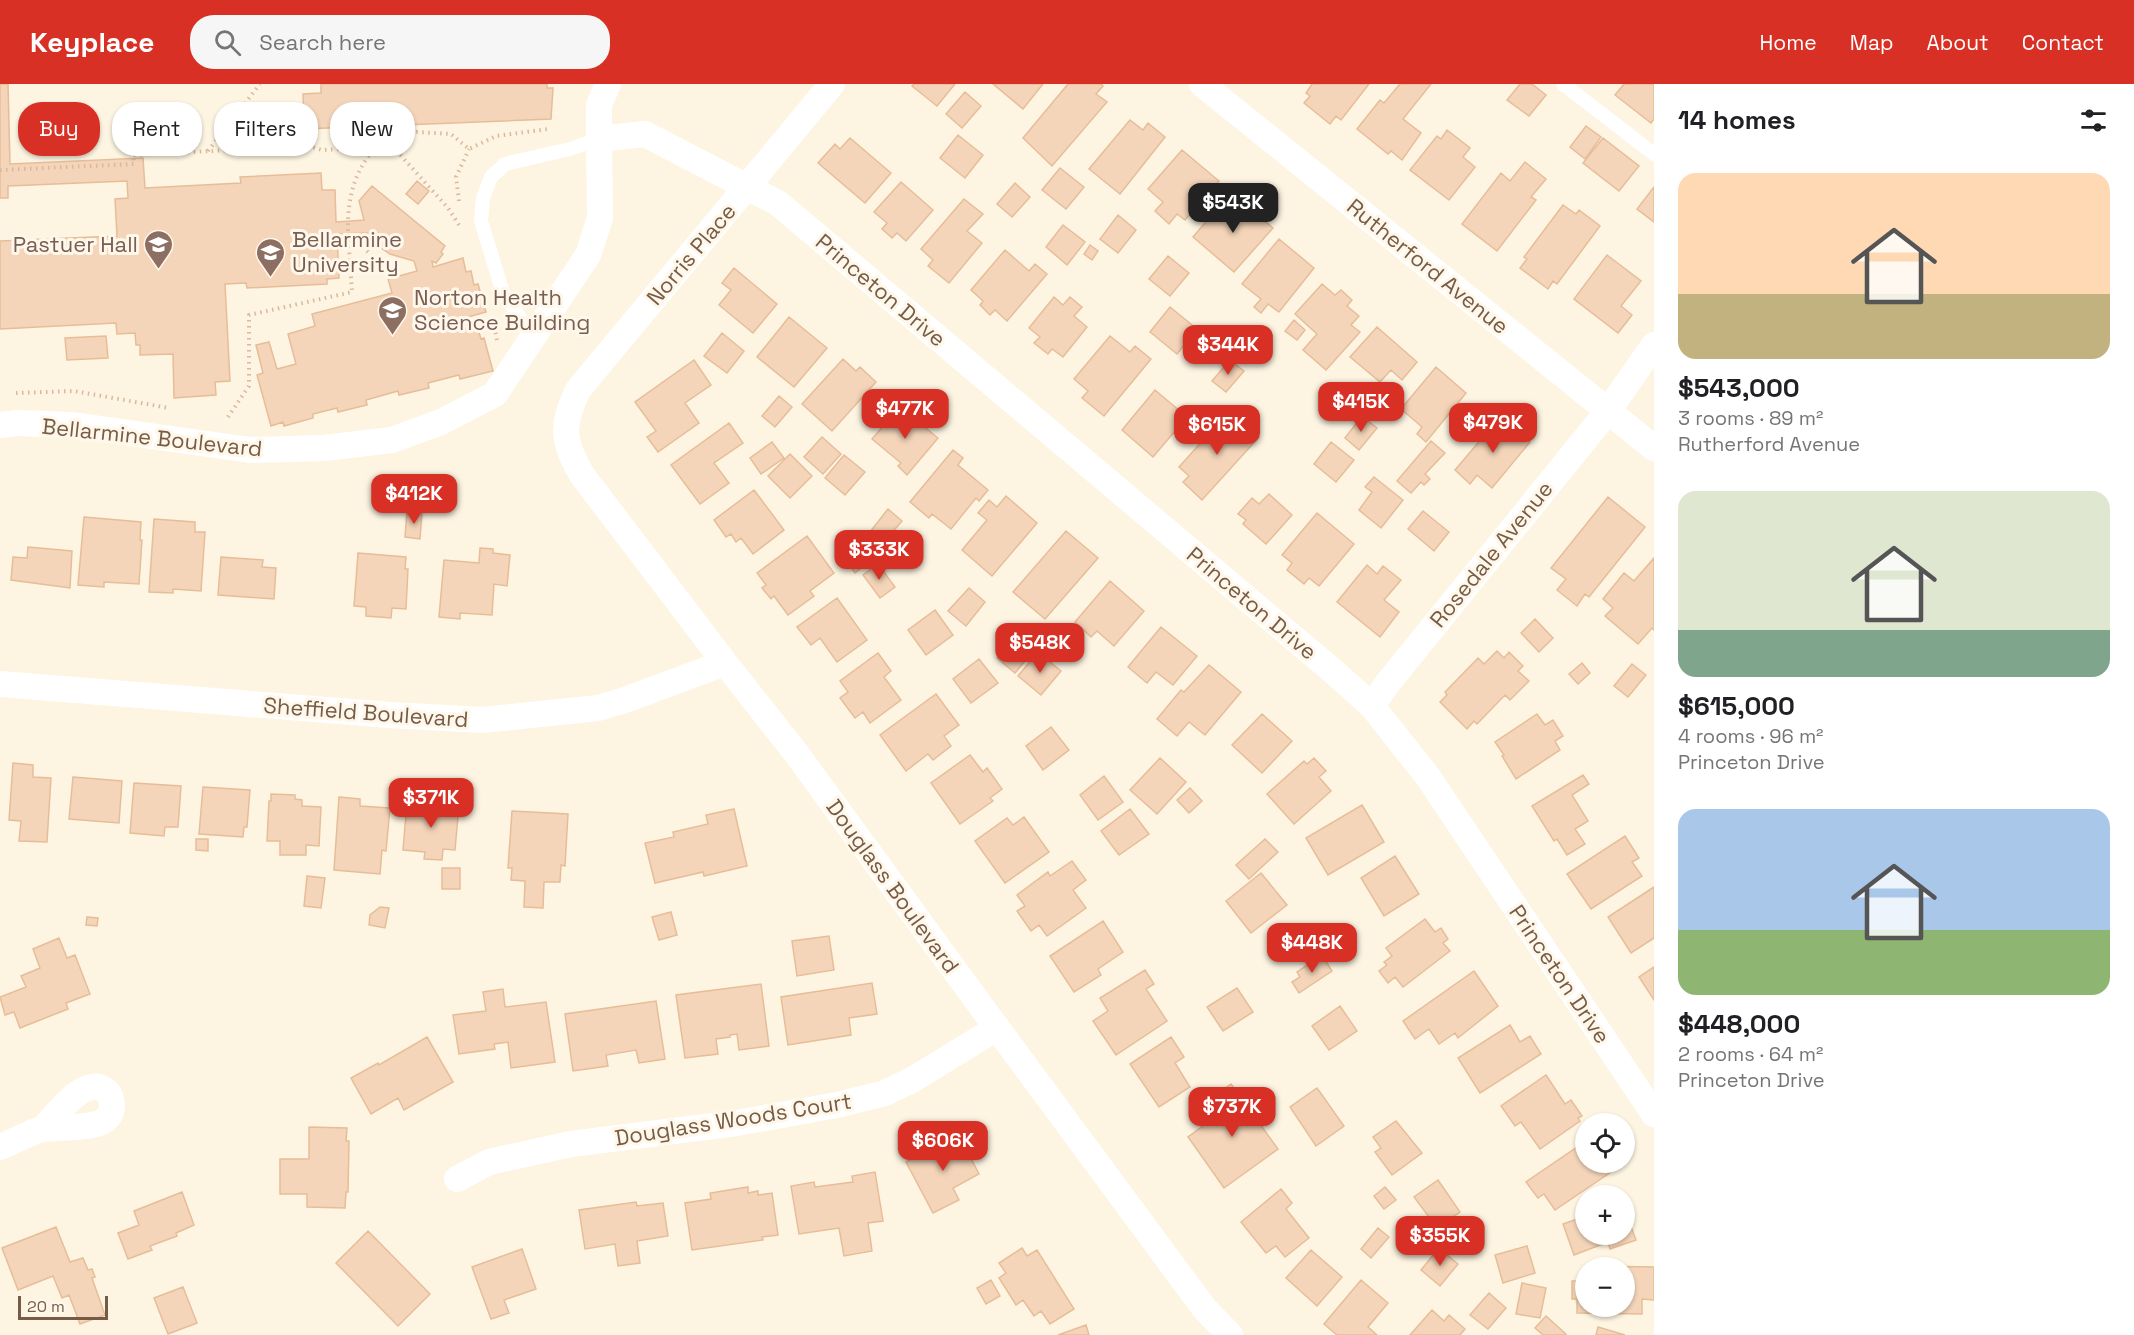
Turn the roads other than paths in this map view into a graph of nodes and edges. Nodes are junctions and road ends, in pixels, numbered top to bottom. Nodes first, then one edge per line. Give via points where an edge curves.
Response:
1 (608, 84) edge
2 (832, 84) edge
3 (1202, 84) edge
4 (1563, 84) edge
5 (599, 139) junction
6 (1654, 154) edge
7 (748, 187) junction
8 (531, 342) junction
9 (1654, 345) edge
10 (1608, 411) junction
11 (0, 425) edge
12 (566, 432) joint
13 (1654, 448) edge
14 (724, 663) junction
15 (0, 684) edge
16 (1372, 706) junction
17 (997, 1028) junction
18 (1654, 1114) edge
19 (43, 1129) dead end
20 (0, 1147) edge
21 (457, 1179) dead end
22 (1230, 1335) edge

1 - 5 street, Bellarmine Boulevard via 599,105
2 - 7 street, Norris Place
3 - 10 street, Rutherford Avenue
4 - 6 lane
5 - 7 street via 645,134
5 - 8 street, Bellarmine Boulevard via 600,218 588,255
5 - 8 lane via 506,164 491,177 483,198 481,221 503,293
7 - 12 street, Norris Place via 578,390 568,410
7 - 16 street, Princeton Drive via 778,203
8 - 11 street, Bellarmine Boulevard via 495,394 441,422 392,440 324,448 250,450 73,425
9 - 10 street, Rosedale Avenue
10 - 13 street, Rutherford Avenue
10 - 16 street, Rosedale Avenue
12 - 14 street, Douglass Boulevard via 570,453 582,475
14 - 15 street, Sheffield Boulevard via 598,708 483,720
14 - 17 street, Douglass Boulevard via 796,753
16 - 18 street, Princeton Drive via 1428,777
17 - 21 street, Douglass Woods Court via 885,1093 837,1106 737,1123 571,1144 489,1162
17 - 22 street, Douglass Boulevard via 1204,1308
19 - 20 street

